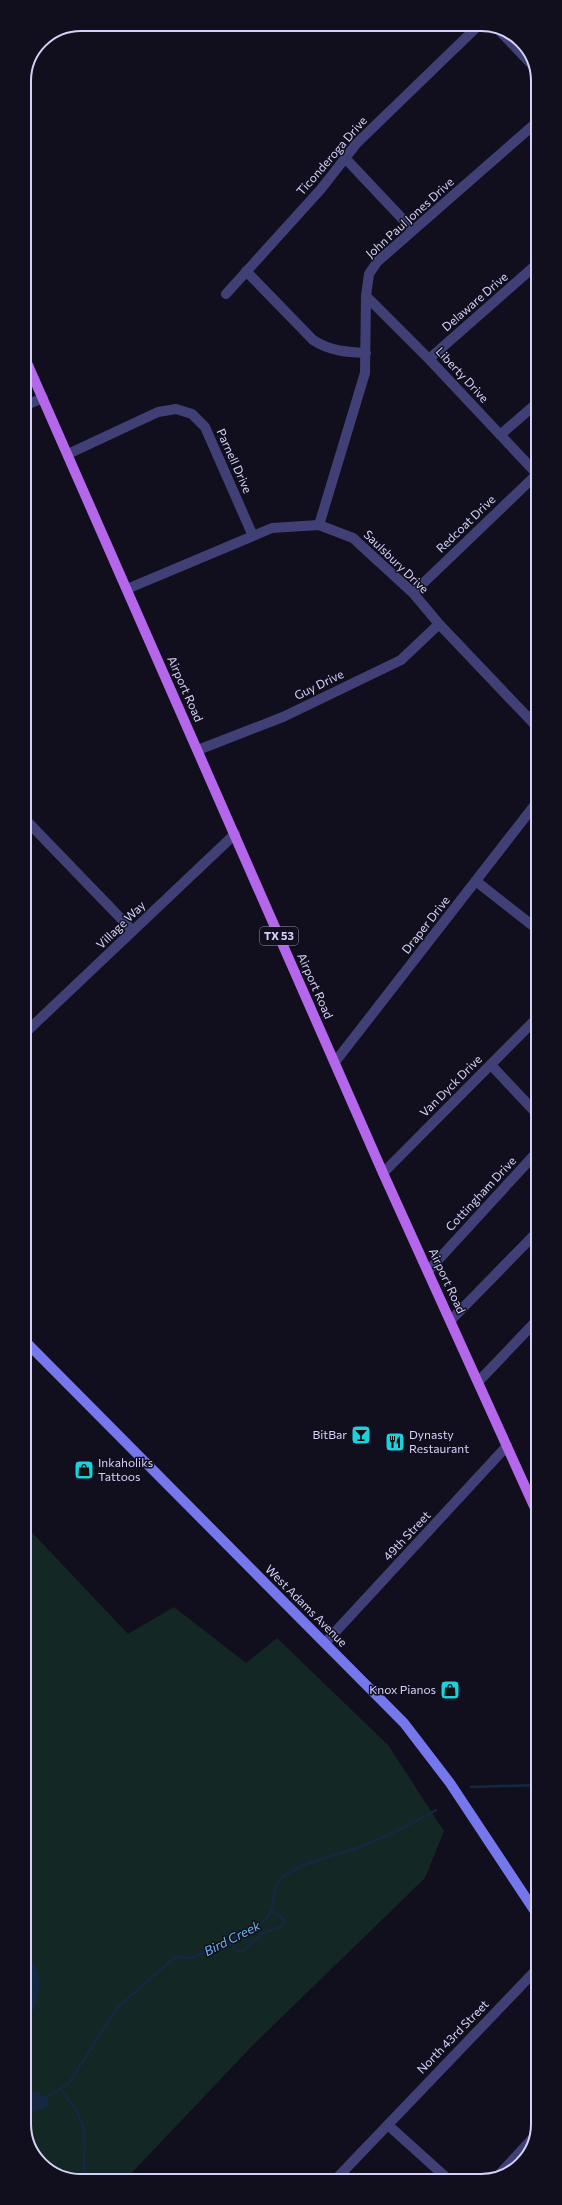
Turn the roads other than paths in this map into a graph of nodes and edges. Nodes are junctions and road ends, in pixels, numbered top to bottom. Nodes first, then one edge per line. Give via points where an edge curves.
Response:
1 (473, 31) edge
2 (506, 38) edge
3 (524, 57) edge
4 (531, 127) edge
5 (345, 158) junction
6 (413, 230) junction
7 (531, 269) edge
8 (246, 271) junction
9 (226, 294) dead end
10 (366, 296) junction
11 (366, 354) junction
12 (429, 359) junction
13 (31, 372) edge
14 (42, 398) junction
15 (31, 403) edge
16 (531, 409) edge
17 (500, 435) junction
18 (68, 454) junction
19 (531, 468) edge
20 (531, 480) edge
21 (319, 525) junction
22 (253, 536) junction
23 (127, 589) junction
24 (413, 593) junction
25 (439, 624) junction
26 (529, 718) joint
27 (531, 720) edge
28 (198, 750) junction
29 (531, 810) edge
30 (31, 825) edge
31 (235, 834) junction
32 (477, 882) junction
33 (531, 924) edge
34 (133, 931) junction
35 (531, 1024) edge
36 (31, 1027) edge
37 (335, 1062) junction
38 (491, 1066) junction
39 (531, 1107) edge
40 (531, 1160) edge
41 (383, 1173) junction
42 (531, 1237) edge
43 (428, 1271) junction
44 (451, 1320) junction
45 (531, 1326) edge
46 (31, 1347) edge
47 (478, 1382) junction
48 (507, 1446) junction
49 (531, 1499) edge
50 (325, 1643) junction
51 (531, 1903) edge
52 (531, 1975) edge
53 (388, 2125) junction
54 (525, 2147) edge
55 (507, 2167) edge
56 (341, 2174) edge
57 (442, 2174) edge

1 - 5 street, Ticonderoga Drive via 357,143
2 - 3 street
4 - 6 street, John Paul Jones Drive
5 - 6 street
5 - 8 street, Ticonderoga Drive via 321,189
6 - 10 street, John Paul Jones Drive via 377,262 369,274
7 - 12 street, Delaware Drive
8 - 9 street, Ticonderoga Drive
8 - 11 street via 313,340 324,348
10 - 11 street, John Paul Jones Drive
10 - 12 street, Liberty Drive
11 - 21 street, John Paul Jones Drive via 361,393
12 - 17 street, Liberty Drive
13 - 14 main road, Airport Road / TX 53
14 - 15 street
14 - 18 main road, Airport Road / TX 53
16 - 17 street
17 - 19 street, Liberty Drive
18 - 22 street, Parnell Drive via 158,412 176,409 192,414 205,427
18 - 23 main road, Airport Road / TX 53
20 - 24 street, Redcoat Drive
21 - 22 street, Saulsbury Drive via 272,528
21 - 24 street, Saulsbury Drive via 353,538
22 - 23 street, Saulsbury Drive
23 - 28 main road, Airport Road / TX 53
24 - 25 street, Saulsbury Drive
25 - 26 street, Saulsbury Drive
25 - 28 street, Guy Drive via 401,660 283,717
26 - 27 street, Saulsbury Drive
28 - 31 main road, Airport Road / TX 53
29 - 32 street, Draper Drive
30 - 34 street
31 - 34 street, Village Way
31 - 37 main road, Airport Road / TX 53
32 - 33 street
32 - 37 street, Draper Drive
34 - 36 street, Village Way
35 - 38 street, Van Dyck Drive
37 - 41 main road, Airport Road / TX 53
38 - 39 street
38 - 41 street, Van Dyck Drive
40 - 43 street, Cottingham Drive
41 - 43 main road, Airport Road / TX 53
42 - 44 street
43 - 44 main road, Airport Road / TX 53
44 - 47 main road, Airport Road / TX 53
45 - 47 street
46 - 50 main road, West Adams Avenue
47 - 48 main road, Airport Road / TX 53
48 - 49 main road, Airport Road / TX 53
48 - 50 street, 49th Street
50 - 51 main road, West Adams Avenue via 404,1723 463,1802
52 - 53 street, North 43rd Street
53 - 56 street, North 43rd Street
53 - 57 street
54 - 55 street

